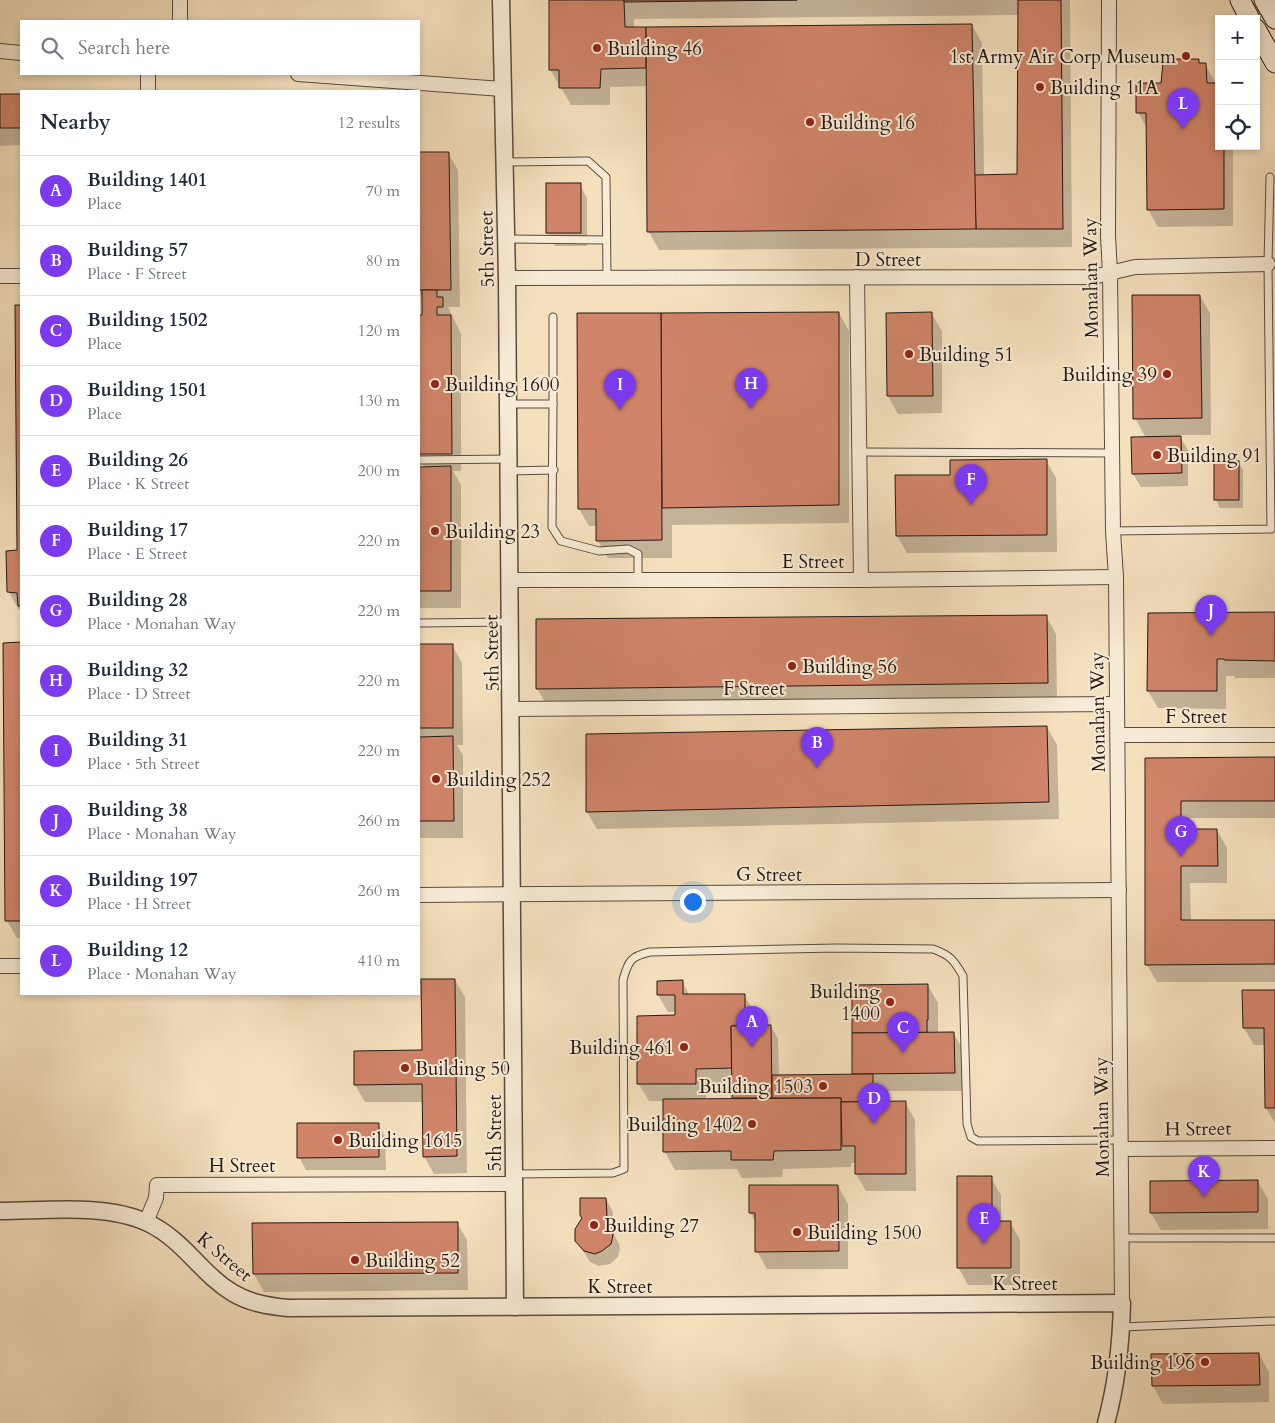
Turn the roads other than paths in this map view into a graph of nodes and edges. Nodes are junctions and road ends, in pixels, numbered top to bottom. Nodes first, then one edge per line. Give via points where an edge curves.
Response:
1 (180, 0) edge
2 (502, 0) edge
3 (1109, 0) edge
4 (1240, 0) edge
5 (1248, 15) edge
6 (180, 20) edge
7 (1260, 36) edge
8 (0, 51) edge
9 (20, 53) edge
10 (1275, 63) edge
11 (148, 75) edge
12 (313, 75) edge
13 (502, 88) junction
14 (148, 90) edge
15 (504, 162) junction
16 (1270, 177) dead end
17 (506, 239) junction
18 (606, 240) junction
19 (1268, 264) junction
20 (1110, 273) junction
21 (0, 276) edge
22 (20, 276) edge
23 (857, 277) junction
24 (507, 278) junction
25 (607, 278) junction
26 (553, 318) dead end
27 (508, 404) junction
28 (553, 404) junction
29 (859, 452) junction
30 (1112, 452) junction
31 (420, 460) edge
32 (509, 465) junction
33 (554, 470) junction
34 (1113, 531) junction
35 (1116, 577) junction
36 (510, 580) junction
37 (638, 580) junction
38 (861, 580) junction
39 (420, 622) edge
40 (511, 622) junction
41 (1117, 704) junction
42 (512, 709) junction
43 (1118, 735) junction
44 (1275, 735) edge
45 (1119, 890) junction
46 (513, 894) junction
47 (420, 895) edge
48 (0, 966) edge
49 (20, 966) edge
50 (1122, 1144) junction
51 (1275, 1148) edge
52 (514, 1179) junction
53 (0, 1211) edge
54 (146, 1222) junction
55 (1122, 1238) junction
56 (1275, 1238) edge
57 (1122, 1303) junction
58 (515, 1306) junction
59 (1275, 1321) edge
60 (1122, 1327) junction
61 (1106, 1423) edge

1 - 6 street
2 - 13 street, 5th Street
3 - 20 street, Monahan Way
4 - 5 main road
7 - 10 main road
8 - 9 street
11 - 14 street
12 - 13 street
13 - 15 street, 5th Street
15 - 17 street, 5th Street
15 - 18 lane via 588,161 606,177
16 - 19 lane
17 - 18 lane
17 - 24 street, 5th Street
18 - 25 lane
19 - 20 street, D Street via 1135,267
19 - 34 lane via 1271,529
20 - 23 street, D Street via 1093,277
20 - 30 street, Monahan Way
21 - 22 street
23 - 25 street, D Street
23 - 29 street
24 - 25 street, D Street
24 - 27 street, 5th Street
26 - 28 lane
27 - 28 lane
27 - 32 street, 5th Street
28 - 33 lane
29 - 30 lane
29 - 38 street
30 - 34 street, Monahan Way
31 - 32 lane
32 - 33 lane
32 - 36 street, 5th Street
33 - 37 lane via 552,527 561,541 599,551 628,549 638,554
34 - 35 street, Monahan Way
35 - 38 street, E Street
35 - 41 street, Monahan Way
36 - 37 street, E Street
36 - 40 street, 5th Street
37 - 38 street, E Street
39 - 40 lane
40 - 42 street, 5th Street
41 - 42 street, F Street
41 - 43 street, Monahan Way
42 - 46 street, 5th Street
43 - 44 street, F Street
43 - 45 street, Monahan Way
45 - 46 street, G Street
45 - 50 street, Monahan Way
46 - 47 street, G Street
46 - 52 street, 5th Street
48 - 49 street
50 - 51 street, H Street
50 - 52 lane via 978,1141 971,1137 967,1124 963,976 947,954 933,949 837,948 650,952 636,955 627,966 623,980 624,1169 613,1173
50 - 55 street, Monahan Way
52 - 54 street, H Street via 157,1185 156,1198
52 - 58 street, 5th Street
53 - 54 street via 94,1211
54 - 58 street, K Street via 175,1240 223,1286 246,1300 260,1304 288,1308
55 - 56 lane
55 - 57 street, Monahan Way
57 - 58 street, K Street
57 - 60 street, Monahan Way
59 - 60 lane
60 - 61 street, Monahan Way

